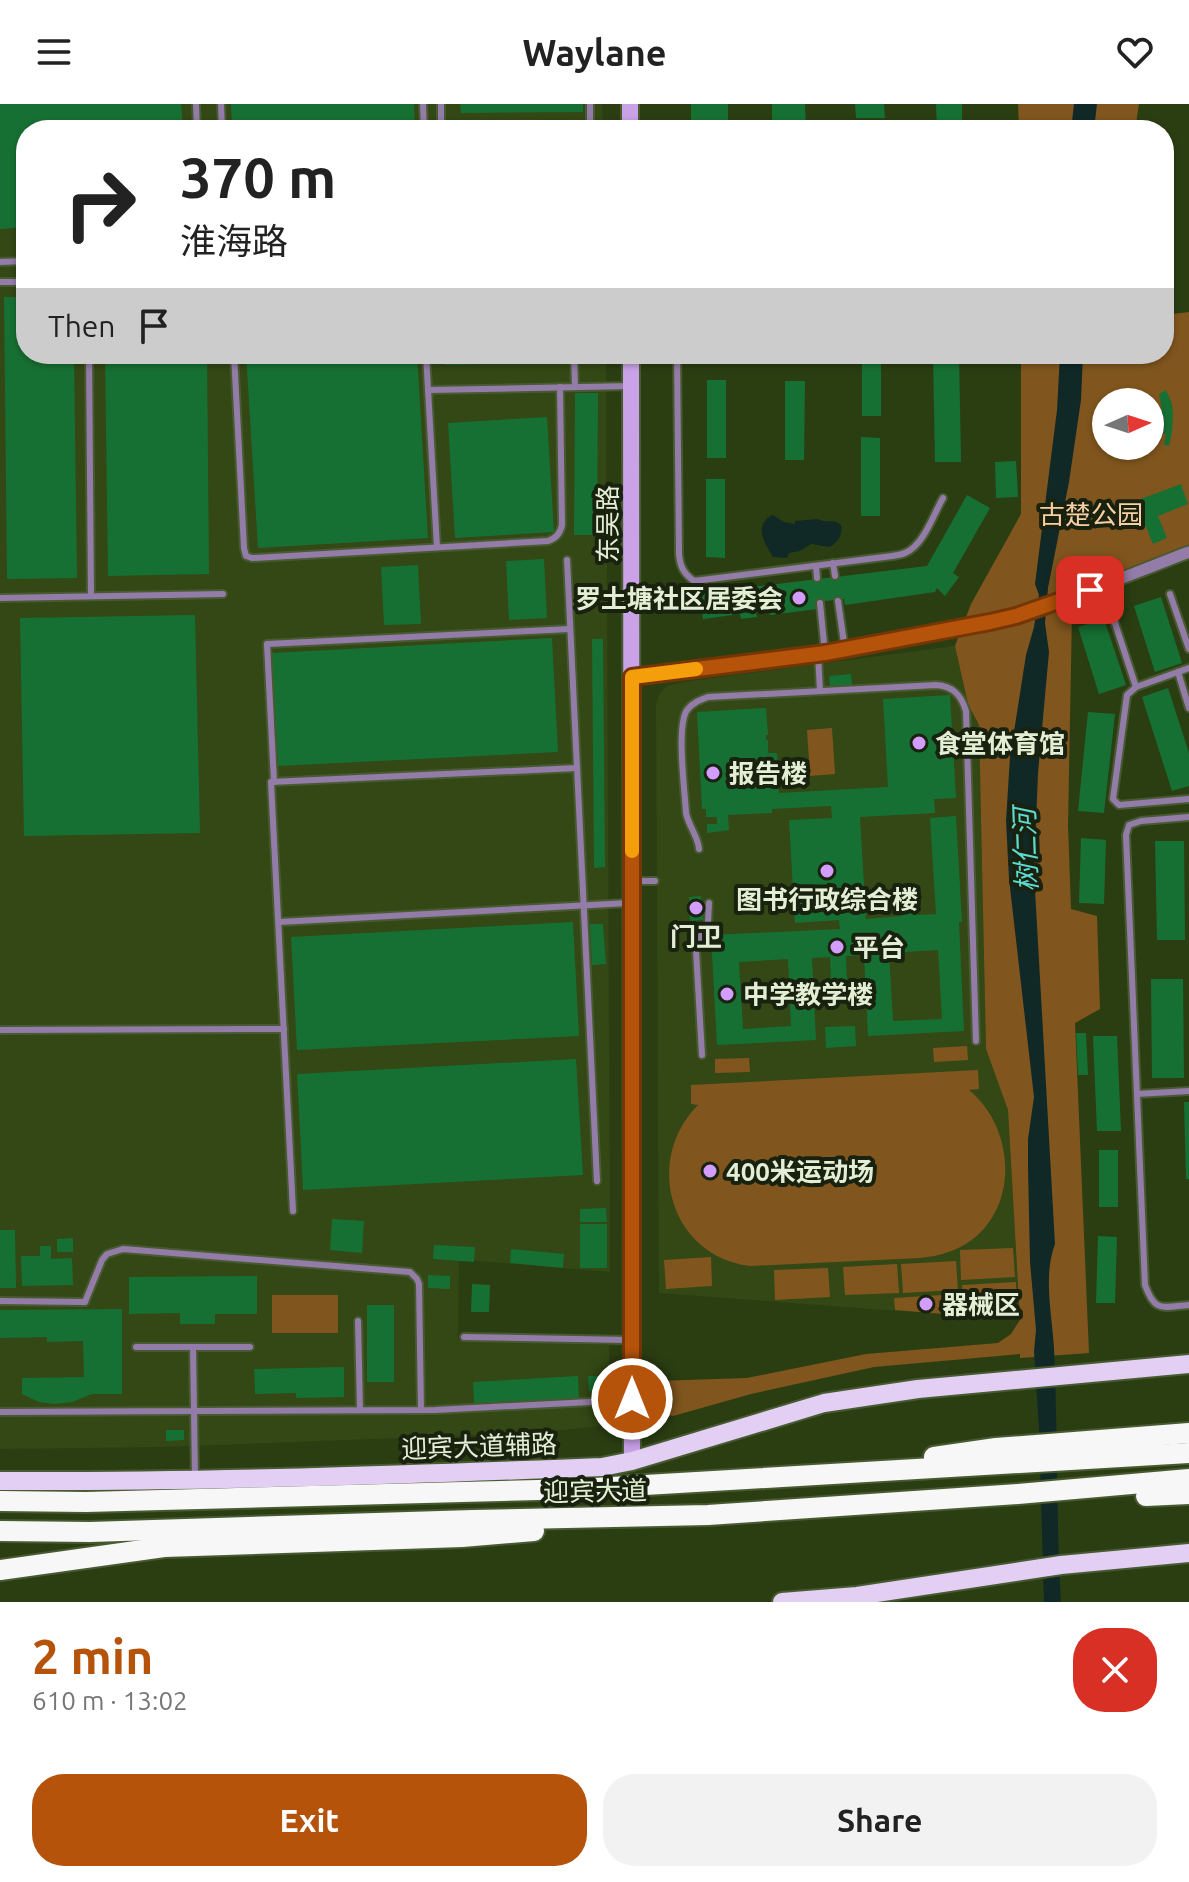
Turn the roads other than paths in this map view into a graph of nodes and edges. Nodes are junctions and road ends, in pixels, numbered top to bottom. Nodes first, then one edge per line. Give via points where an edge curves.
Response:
1 (89, 364) edge
2 (235, 364) edge
3 (427, 364) edge
4 (574, 364) edge
5 (631, 364) edge
6 (677, 364) edge
7 (631, 386) junction
8 (560, 387) junction
9 (575, 387) junction
10 (428, 390) junction
11 (943, 498) dead end
12 (437, 547) junction
13 (1189, 552) edge
14 (567, 560) dead end
15 (833, 563) junction
16 (816, 566) junction
17 (835, 576) dead end
18 (817, 578) dead end
19 (223, 594) dead end
20 (1170, 594) dead end
21 (91, 596) junction
22 (0, 598) edge
23 (838, 601) dead end
24 (820, 603) dead end
25 (1113, 617) dead end
26 (570, 629) junction
27 (1189, 649) edge
28 (845, 650) junction
29 (821, 653) junction
30 (1189, 668) edge
31 (1178, 672) junction
32 (632, 677) junction
33 (1136, 687) junction
34 (820, 691) junction
35 (1189, 708) edge
36 (577, 768) junction
37 (274, 782) junction
38 (1189, 799) edge
39 (1189, 817) edge
40 (699, 849) dead end
41 (632, 881) junction
42 (655, 881) dead end
43 (632, 903) junction
44 (709, 903) dead end
45 (583, 906) junction
46 (279, 922) junction
47 (284, 1029) junction
48 (0, 1030) edge
49 (976, 1041) dead end
50 (702, 1055) dead end
51 (1189, 1091) edge
52 (1137, 1094) junction
53 (597, 1181) dead end
54 (293, 1211) dead end
55 (0, 1301) edge
56 (1189, 1305) edge
57 (358, 1321) dead end
58 (464, 1337) dead end
59 (632, 1340) junction
60 (136, 1347) dead end
61 (193, 1347) junction
62 (250, 1347) dead end
63 (1189, 1364) edge
64 (632, 1399) junction
65 (1, 1410) edge
66 (360, 1410) junction
67 (421, 1410) junction
68 (194, 1411) junction
69 (1189, 1433) edge
70 (1189, 1453) edge
71 (632, 1461) junction
72 (771, 1479) junction
73 (1189, 1479) edge
74 (195, 1480) junction
75 (0, 1481) edge
76 (1018, 1494) junction
77 (1189, 1494) edge
78 (0, 1501) edge
79 (708, 1515) junction
80 (0, 1531) edge
81 (1189, 1553) edge
82 (0, 1570) edge
83 (782, 1602) edge

1 - 21 lane
2 - 12 lane via 246,556
3 - 10 lane
4 - 9 lane
5 - 7 street, 东吴路
6 - 16 lane via 679,554 685,574 694,581
7 - 9 lane
7 - 32 street, 东吴路
8 - 9 lane
8 - 10 lane
8 - 12 lane via 560,533 548,541
10 - 12 lane
11 - 15 lane via 923,534 905,553
13 - 28 street via 1016,616
14 - 26 lane
15 - 16 lane
15 - 17 lane
16 - 18 lane
19 - 21 lane
20 - 27 lane
21 - 22 lane
23 - 28 lane
24 - 29 lane
25 - 33 lane
26 - 36 lane
26 - 37 lane via 267,644
28 - 29 street
29 - 32 street
29 - 34 lane
30 - 31 lane
31 - 33 lane
31 - 35 lane
32 - 41 street, 东吴路
33 - 38 lane via 1127,695 1113,799 1119,805
34 - 40 lane via 708,697 688,709 681,725 686,813
34 - 49 lane via 936,685 951,688 964,704
36 - 37 lane
36 - 45 lane
37 - 46 lane
39 - 52 lane via 1141,821 1129,825 1126,835
41 - 42 lane
41 - 43 street, 东吴路
43 - 45 lane
43 - 59 street, 东吴路
44 - 50 lane via 708,923 696,950
45 - 46 lane
45 - 53 lane
46 - 47 lane
47 - 48 lane
47 - 54 lane
51 - 52 lane
52 - 56 lane via 1145,1285 1150,1301 1160,1307
55 - 67 lane via 85,1302 102,1260 123,1249 410,1272 419,1284
57 - 66 lane
58 - 59 lane
59 - 64 street, 东吴路
60 - 61 lane
61 - 62 lane
61 - 68 lane
63 - 71 main road, 迎宾大道辅路 via 824,1403
64 - 67 lane
64 - 71 street, 东吴路
65 - 68 lane
66 - 67 lane
66 - 68 lane
68 - 74 lane
69 - 72 highway via 996,1448
70 - 72 highway, 迎宾大道
71 - 74 main road, 迎宾大道辅路 via 602,1467
72 - 78 highway, 迎宾大道 via 561,1490
73 - 76 highway, 迎宾大道
74 - 75 main road, 迎宾大道辅路
76 - 77 highway
76 - 79 highway, 迎宾大道
79 - 80 highway, 迎宾大道
79 - 82 highway via 462,1537 164,1547
81 - 83 main road

